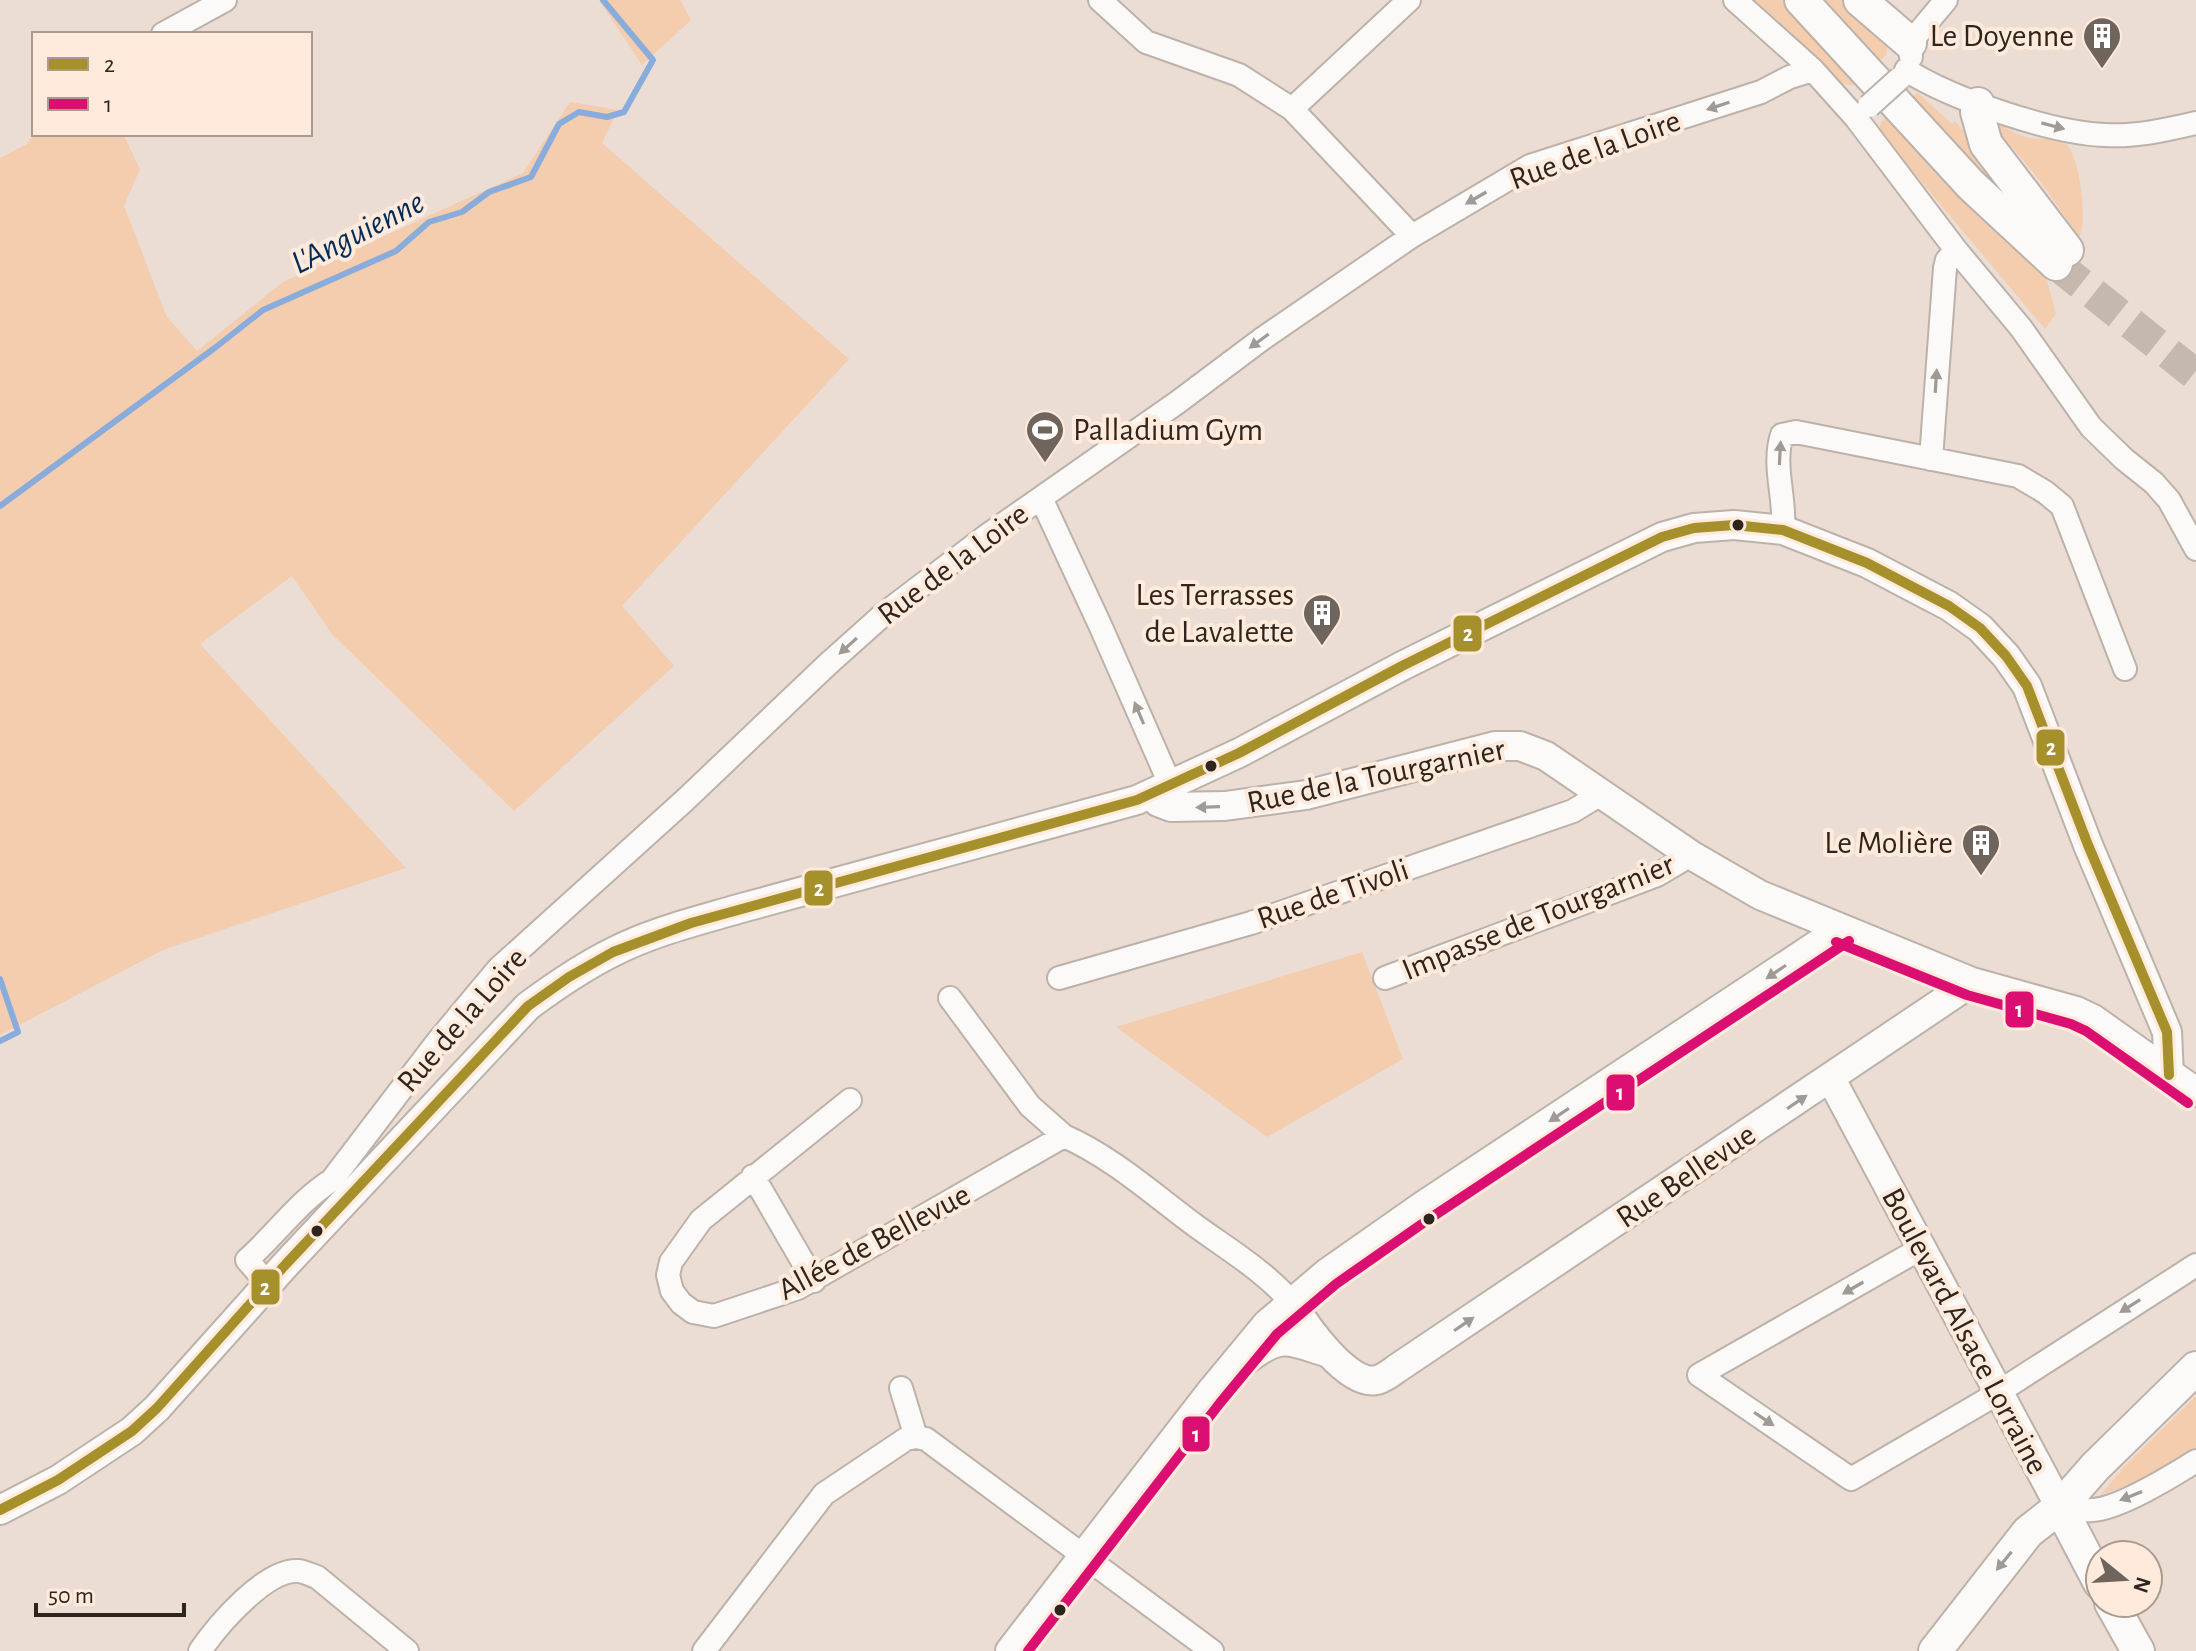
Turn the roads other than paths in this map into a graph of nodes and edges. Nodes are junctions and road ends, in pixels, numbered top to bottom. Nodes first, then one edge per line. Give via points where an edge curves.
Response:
1 (225, 0) edge
2 (1100, 0) edge
3 (1409, 0) edge
4 (1735, 0) edge
5 (1801, 0) edge
6 (1860, 0) edge
7 (1946, 0) edge
8 (167, 32) edge
9 (1775, 38) junction
10 (1905, 64) junction
11 (1813, 70) junction
12 (1790, 77) junction
13 (1978, 104) junction
14 (1292, 109) junction
15 (1857, 110) junction
16 (2196, 123) edge
17 (1412, 236) junction
18 (1956, 250) junction
19 (1931, 459) junction
20 (1041, 498) junction
21 (1783, 530) junction
22 (2196, 549) edge
23 (2125, 669) dead end
24 (1161, 789) junction
25 (1601, 794) junction
26 (1691, 855) junction
27 (1841, 929) junction
28 (1059, 978) dead end
29 (1385, 978) dead end
30 (1972, 982) junction
31 (950, 998) dead end
32 (1831, 1079) junction
33 (2183, 1079) edge
34 (2196, 1092) edge
35 (850, 1100) dead end
36 (1064, 1136) junction
37 (753, 1176) junction
38 (265, 1244) junction
39 (1920, 1249) junction
40 (2196, 1265) edge
41 (277, 1274) junction
42 (814, 1281) junction
43 (1292, 1303) junction
44 (1330, 1354) junction
45 (2196, 1368) edge
46 (1224, 1378) junction
47 (901, 1388) dead end
48 (1996, 1391) junction
49 (916, 1437) junction
50 (2196, 1461) edge
51 (2060, 1507) junction
52 (0, 1510) edge
53 (2084, 1553) edge
54 (1084, 1555) junction
55 (2120, 1619) edge
56 (200, 1651) edge
57 (407, 1651) edge
58 (704, 1651) edge
59 (1010, 1651) edge
60 (1212, 1651) edge
61 (1935, 1651) edge
62 (2138, 1651) edge

1 - 8 street
2 - 14 street via 1146,42 1239,75
3 - 14 street
4 - 9 street
5 - 13 main road via 1971,185 2062,257 1986,144
6 - 10 main road
7 - 10 street
9 - 11 street
9 - 12 street
10 - 13 street via 1934,86
10 - 15 street, bridge
11 - 12 street, Rue de la Loire
11 - 15 street
12 - 15 street
12 -> 17 street, Rue de la Loire via 1761,92 1530,166
13 -> 16 street via 2077,133 2145,134
14 - 17 street
15 - 18 street
17 -> 20 street, Rue de la Loire
19 -> 18 street via 1945,268
18 - 22 street via 2021,328 2091,427 2169,500
21 -> 19 street via 1777,449 1782,435 1796,432
19 - 23 street via 2018,476 2062,506
24 -> 20 street via 1095,613
20 -> 38 street, Rue de la Loire via 885,613 498,969 332,1180 313,1192
21 - 24 street via 1734,525 1662,537
21 - 33 street via 1867,563 1949,606 2006,656 2027,686
25 -> 24 street, Rue de la Tourgarnier via 1533,749 1508,745 1260,803 1171,807 1158,802
24 - 41 street via 1098,813 701,920 615,951 528,1006
25 - 26 street, Rue de la Tourgarnier
25 - 28 street, Rue de Tivoli via 1573,811 1251,923
26 - 27 street, Rue de la Tourgarnier via 1760,895
26 - 29 street, Impasse de Tourgarnier via 1657,875
27 - 30 street, Rue de la Tourgarnier
27 -> 43 street via 1440,1194
30 - 32 street, Rue Bellevue
30 - 33 street, Rue de la Tourgarnier via 2076,1011
31 - 36 street via 1030,1106
32 - 39 street, Boulevard Alsace Lorraine
44 -> 32 street, Rue Bellevue via 1363,1379 1377,1380
33 - 34 street, Rue de la Tourgarnier
35 - 37 street, Allée de Bellevue
36 - 42 street, Allée de Bellevue
36 - 43 street via 1192,1222 1274,1283
37 - 42 street
37 - 42 street, Allée de Bellevue via 701,1220 678,1251 668,1275 672,1291 693,1312 714,1316
38 - 41 street
38 - 41 street, Rue de la Loire via 247,1260
39 - 48 street, Boulevard Alsace Lorraine
39 -> 48 street via 1699,1375 1851,1479
40 -> 48 street
41 - 52 street via 132,1431 58,1480
43 - 44 street
43 - 46 street via 1267,1324
44 - 46 street via 1276,1341
45 - 51 main road
46 - 54 street
47 - 49 street
48 - 51 street, Boulevard Alsace Lorraine
49 - 54 street via 926,1439
49 - 58 street via 824,1494
50 -> 51 street via 2148,1490 2099,1509
51 - 53 main road, Boulevard Alsace Lorraine
51 -> 61 main road via 2028,1532
54 - 59 street
54 - 60 street
55 - 62 main road
56 - 57 street via 249,1595 283,1573 300,1571 317,1577

